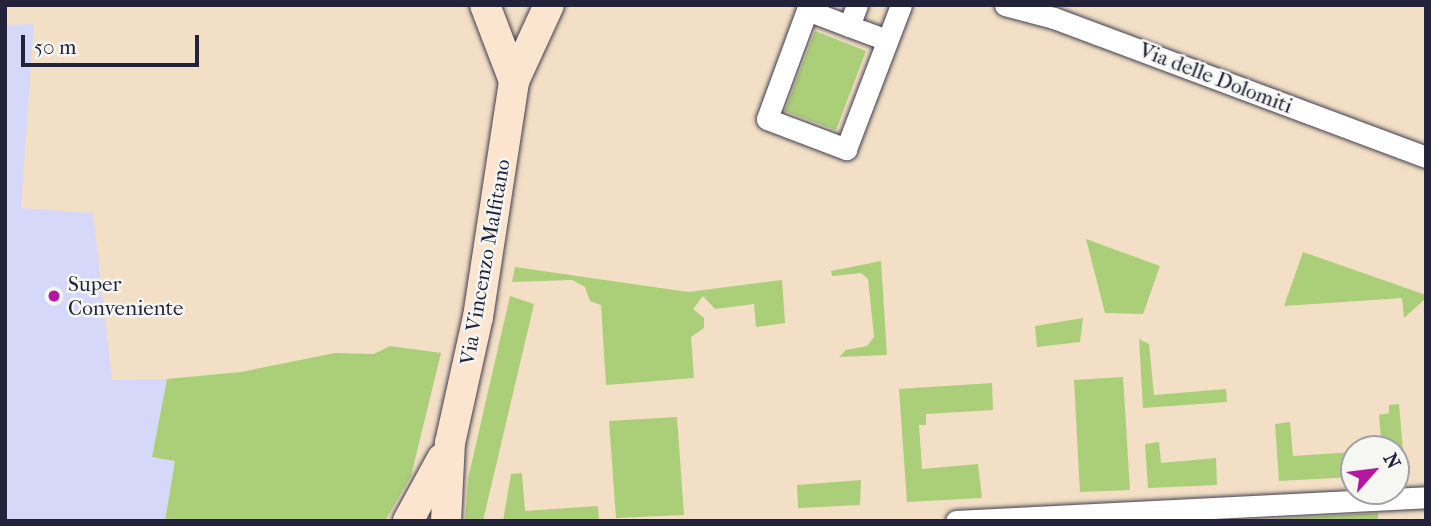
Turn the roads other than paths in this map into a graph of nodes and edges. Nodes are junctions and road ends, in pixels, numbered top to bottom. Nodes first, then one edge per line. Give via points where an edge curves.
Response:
1 (485, 5) edge
2 (549, 5) edge
3 (857, 5) edge
4 (901, 5) edge
5 (1005, 5) edge
6 (849, 26) junction
7 (887, 40) junction
8 (514, 81) junction
9 (1426, 157) edge
10 (450, 443) junction
11 (1426, 497) edge
12 (1187, 514) edge
13 (1110, 516) edge
14 (408, 521) edge
15 (446, 521) edge
16 (956, 521) edge

1 - 8 main road
2 - 8 main road
3 - 6 street
4 - 7 street
5 - 9 street, Via delle Dolomiti via 1054,18
6 - 7 street
6 - 7 street via 807,10 767,119 846,149
8 - 10 main road, Via Vincenzo Malfitano via 478,317
10 - 14 main road
10 - 15 main road
11 - 12 street
12 - 13 street
13 - 16 street

